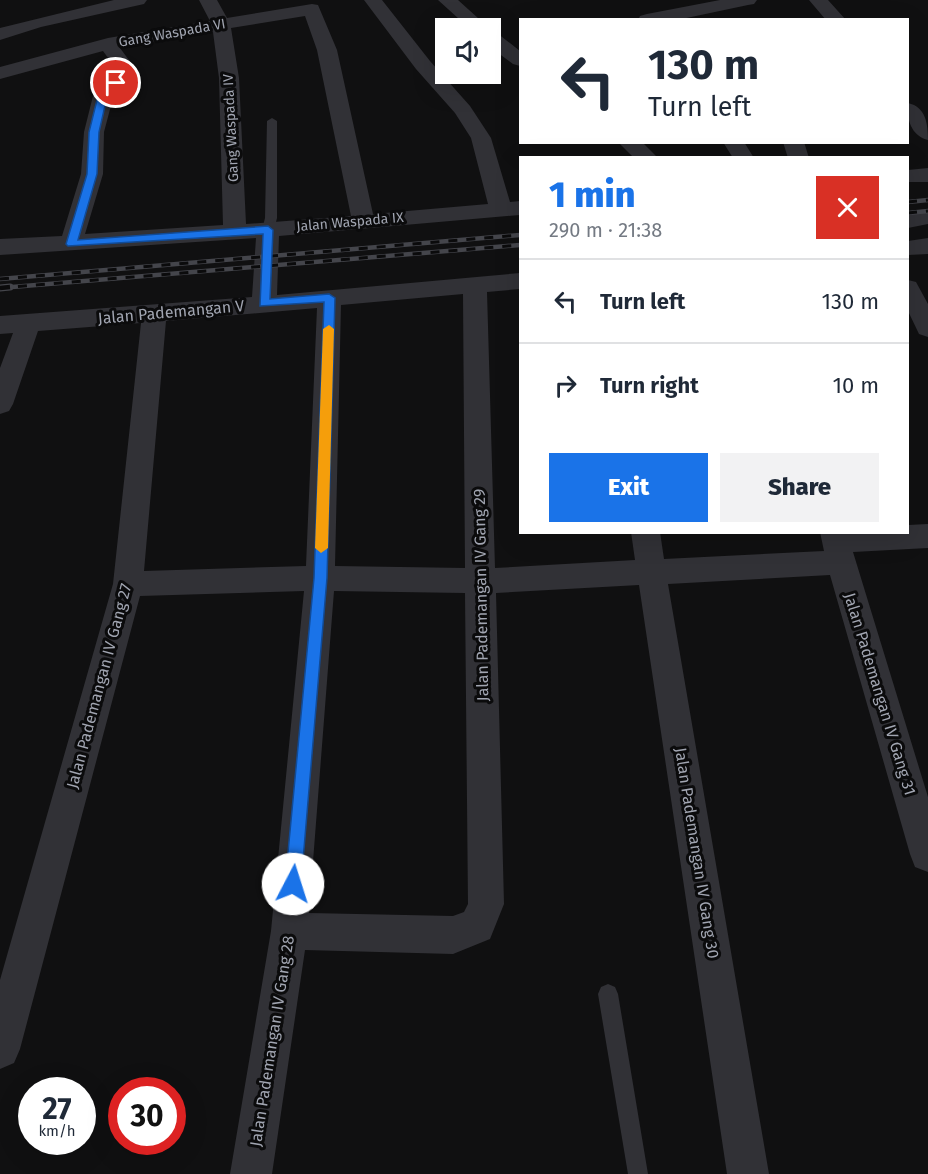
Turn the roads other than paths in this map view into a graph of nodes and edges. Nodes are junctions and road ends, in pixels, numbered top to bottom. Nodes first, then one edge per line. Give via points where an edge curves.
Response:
1 (138, 0) edge
2 (208, 0) edge
3 (373, 0) edge
4 (447, 0) edge
5 (654, 0) edge
6 (748, 0) edge
7 (819, 0) edge
8 (697, 4) edge
9 (86, 5) edge
10 (669, 17) edge
11 (468, 18) edge
12 (728, 18) edge
13 (835, 18) edge
14 (221, 24) junction
15 (0, 34) edge
16 (108, 44) junction
17 (501, 44) edge
18 (517, 53) edge
19 (0, 73) edge
20 (272, 121) dead end
21 (630, 144) edge
22 (646, 156) edge
23 (928, 174) edge
24 (909, 176) edge
25 (511, 209) edge
26 (928, 217) edge
27 (363, 221) junction
28 (909, 221) edge
29 (268, 230) junction
30 (235, 232) junction
31 (71, 244) junction
32 (928, 246) edge
33 (0, 247) edge
34 (909, 248) edge
35 (519, 281) edge
36 (475, 285) junction
37 (909, 290) edge
38 (329, 298) junction
39 (264, 304) junction
40 (154, 314) junction
41 (28, 322) junction
42 (0, 325) edge
43 (928, 328) edge
44 (0, 404) edge
45 (645, 534) edge
46 (928, 536) edge
47 (838, 545) edge
48 (652, 571) junction
49 (320, 578) junction
50 (480, 581) junction
51 (128, 584) junction
52 (928, 854) edge
53 (289, 931) junction
54 (608, 994) dead end
55 (0, 1049) edge
56 (252, 1174) edge
57 (638, 1174) edge
58 (748, 1174) edge

1 - 9 street
2 - 14 street
3 - 25 street via 463,110 480,138
4 - 11 street
5 - 10 street
6 - 8 street
7 - 13 street
8 - 10 street
8 - 12 street
9 - 15 street
14 - 16 street, Gang Waspada VI
14 - 27 street, Gang Waspada VI via 313,10 327,50
14 - 30 street, Gang Waspada IV via 229,78
16 - 19 street, Gang Waspada VI
16 - 31 street via 127,71 103,96 94,132 92,174
17 - 18 street
20 - 29 lane
21 - 22 street
23 - 24 street
25 - 27 street, Jalan Waspada IX
26 - 28 street
27 - 29 street, Jalan Waspada IX
29 - 30 street, Jalan Waspada IX
29 - 39 street
30 - 31 street, Jalan Waspada IX
31 - 33 street, Jalan Waspada IX
32 - 34 street
35 - 36 street, Jalan Pademangan V
36 - 38 street, Jalan Pademangan V
36 - 50 street, Jalan Pademangan IV Gang 29
37 - 43 street
38 - 39 street, Jalan Pademangan V
38 - 49 street, Jalan Pademangan IV Gang 28
39 - 40 street, Jalan Pademangan V
40 - 41 street, Jalan Pademangan V
40 - 51 street, Jalan Pademangan IV Gang 27
41 - 42 street, Jalan Pademangan V
41 - 44 street
45 - 48 street, Jalan Pademangan IV Gang 30
46 - 47 street
47 - 48 street
47 - 52 street, Jalan Pademangan IV Gang 31
48 - 50 street
48 - 58 street, Jalan Pademangan IV Gang 30
49 - 50 street
49 - 51 street
49 - 53 street, Jalan Pademangan IV Gang 28
50 - 53 street, Jalan Pademangan IV Gang 29 via 486,904 477,926 453,935
51 - 55 street, Jalan Pademangan IV Gang 27
53 - 56 street, Jalan Pademangan IV Gang 28
54 - 57 lane

